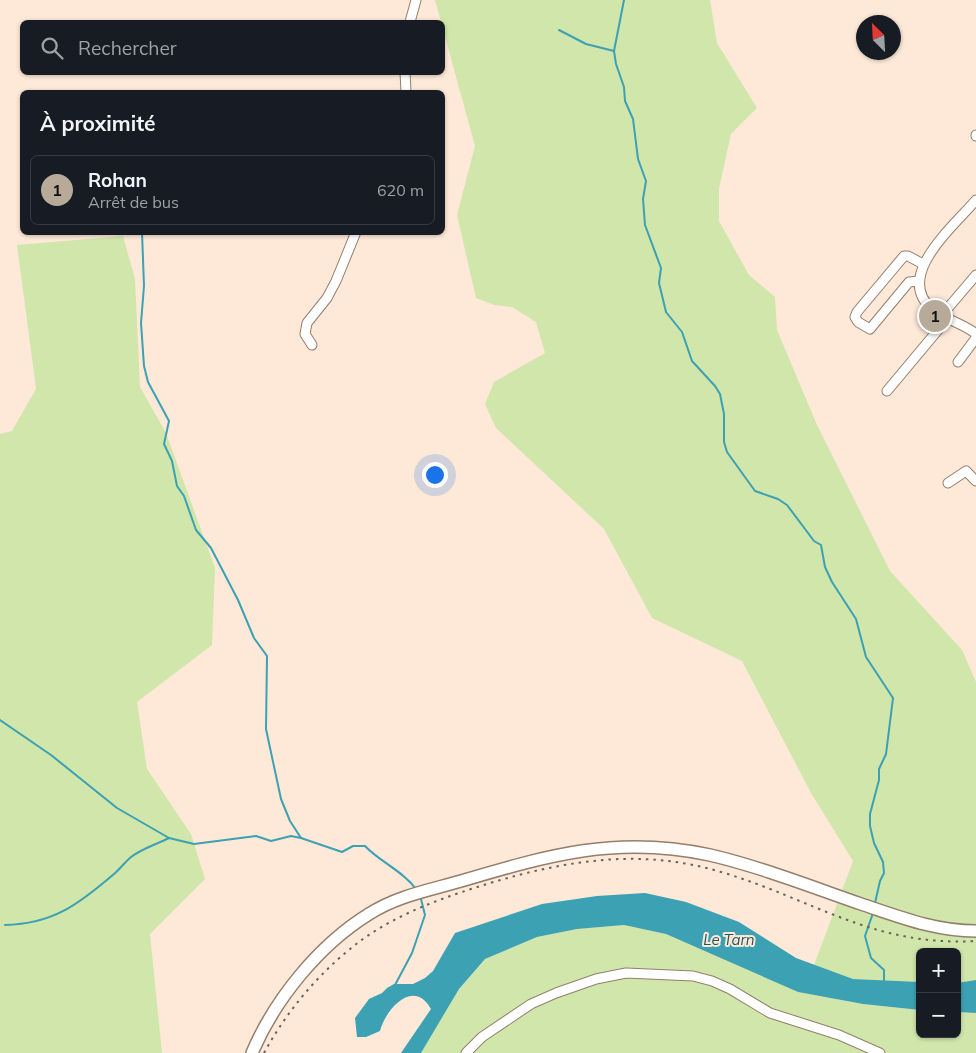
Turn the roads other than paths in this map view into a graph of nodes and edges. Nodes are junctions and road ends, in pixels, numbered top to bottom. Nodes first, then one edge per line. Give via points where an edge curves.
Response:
1 (416, 0) edge
2 (411, 20) edge
3 (405, 75) edge
4 (406, 90) edge
5 (976, 200) edge
6 (355, 235) edge
7 (923, 264) junction
8 (976, 275) edge
9 (919, 281) junction
10 (945, 317) junction
11 (976, 334) edge
12 (976, 338) edge
13 (312, 345) dead end
14 (958, 362) dead end
15 (887, 391) dead end
16 (976, 481) edge
17 (948, 483) dead end
18 (976, 931) edge
19 (252, 1053) edge
20 (466, 1053) edge
21 (880, 1053) edge

1 - 2 street
3 - 4 street
5 - 7 street
6 - 13 street via 327,298 307,323 305,334
7 - 9 street
7 - 9 street via 904,256 857,312 858,322 870,329 909,282
8 - 10 street
9 - 10 street via 924,300
10 - 11 street
10 - 15 street
12 - 14 street
16 - 17 street via 966,471
18 - 19 main road via 927,926 710,856 633,847 555,854 404,897 360,920 306,970 276,1008
20 - 21 street via 482,1037 531,1004 596,979 626,973 693,976 712,981 770,1013 840,1035

